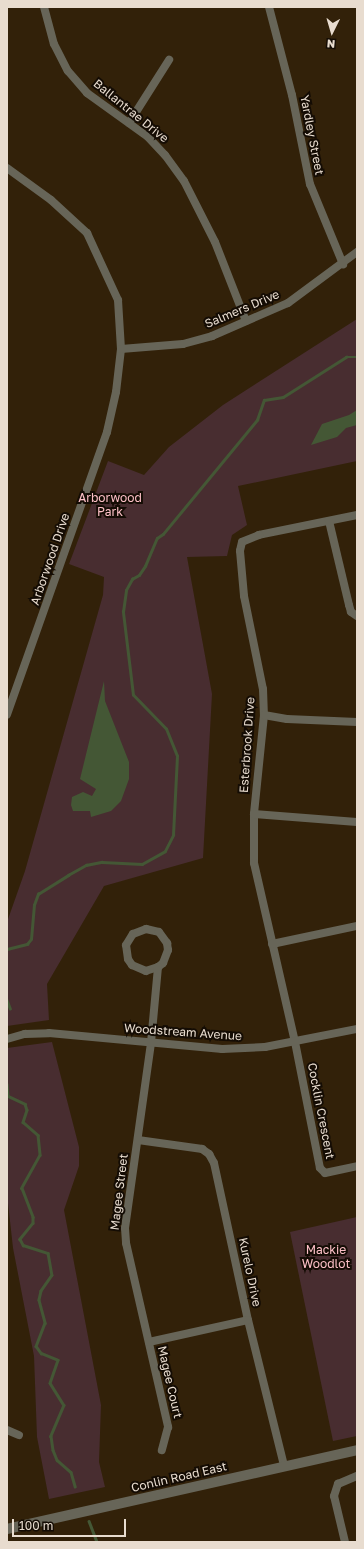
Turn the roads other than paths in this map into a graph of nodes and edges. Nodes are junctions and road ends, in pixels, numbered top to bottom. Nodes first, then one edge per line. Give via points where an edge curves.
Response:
1 (44, 7) edge
2 (269, 7) edge
3 (169, 60) dead end
4 (129, 123) junction
5 (7, 168) edge
6 (357, 252) edge
7 (343, 264) junction
8 (246, 321) junction
9 (121, 349) junction
10 (357, 515) edge
11 (329, 521) junction
12 (357, 616) edge
13 (7, 715) edge
14 (264, 715) junction
15 (357, 722) edge
16 (254, 814) junction
17 (357, 822) edge
18 (357, 926) edge
19 (272, 944) junction
20 (158, 967) junction
21 (357, 1029) edge
22 (7, 1039) edge
23 (295, 1042) junction
24 (151, 1043) junction
25 (138, 1140) junction
26 (357, 1166) edge
27 (248, 1320) junction
28 (149, 1342) junction
29 (7, 1430) edge
30 (19, 1435) dead end
31 (162, 1450) dead end
32 (357, 1450) edge
33 (284, 1466) junction
34 (357, 1476) edge
35 (7, 1529) edge
36 (346, 1542) edge

1 - 4 street, Ballantrae Drive via 54,44 68,71 87,92
2 - 7 street, Yardley Street via 292,95 310,184
3 - 4 street
4 - 8 street, Ballantrae Drive via 165,155 184,181 215,242
5 - 9 street, Arborwood Drive via 52,200 88,233 118,300
6 - 7 street, Salmers Drive
7 - 8 street, Salmers Drive via 288,302
8 - 9 street, Salmers Drive via 212,336 183,344
9 - 13 street, Arborwood Drive via 116,392 107,432
10 - 11 street, Esterbrook Drive
11 - 12 street via 351,612
11 - 14 street, Esterbrook Drive via 259,535 242,542 241,577 261,675
14 - 15 street
14 - 16 street, Esterbrook Drive
16 - 17 street
16 - 19 street, Esterbrook Drive via 254,863
18 - 19 street
19 - 23 street, Esterbrook Drive
20 - 20 street via 146,970 132,965 128,959 126,946 133,934 146,929 164,937 167,943 166,957
20 - 24 street, Magee Street
21 - 23 street, Woodstream Avenue
22 - 24 street, Woodstream Avenue via 25,1034 49,1033
23 - 24 street, Woodstream Avenue via 265,1047 222,1048
23 - 26 street, Cocklin Crescent via 320,1168 325,1173
24 - 25 street, Magee Street
25 - 27 street, Kurelo Drive via 202,1149 209,1154 214,1163
25 - 28 street, Magee Street via 126,1235
27 - 28 street
27 - 33 street, Kurelo Drive
28 - 31 street, Magee Court via 168,1427
29 - 30 street
32 - 33 street, Conlin Road East
33 - 35 street, Conlin Road East
34 - 36 street via 338,1484 334,1496

